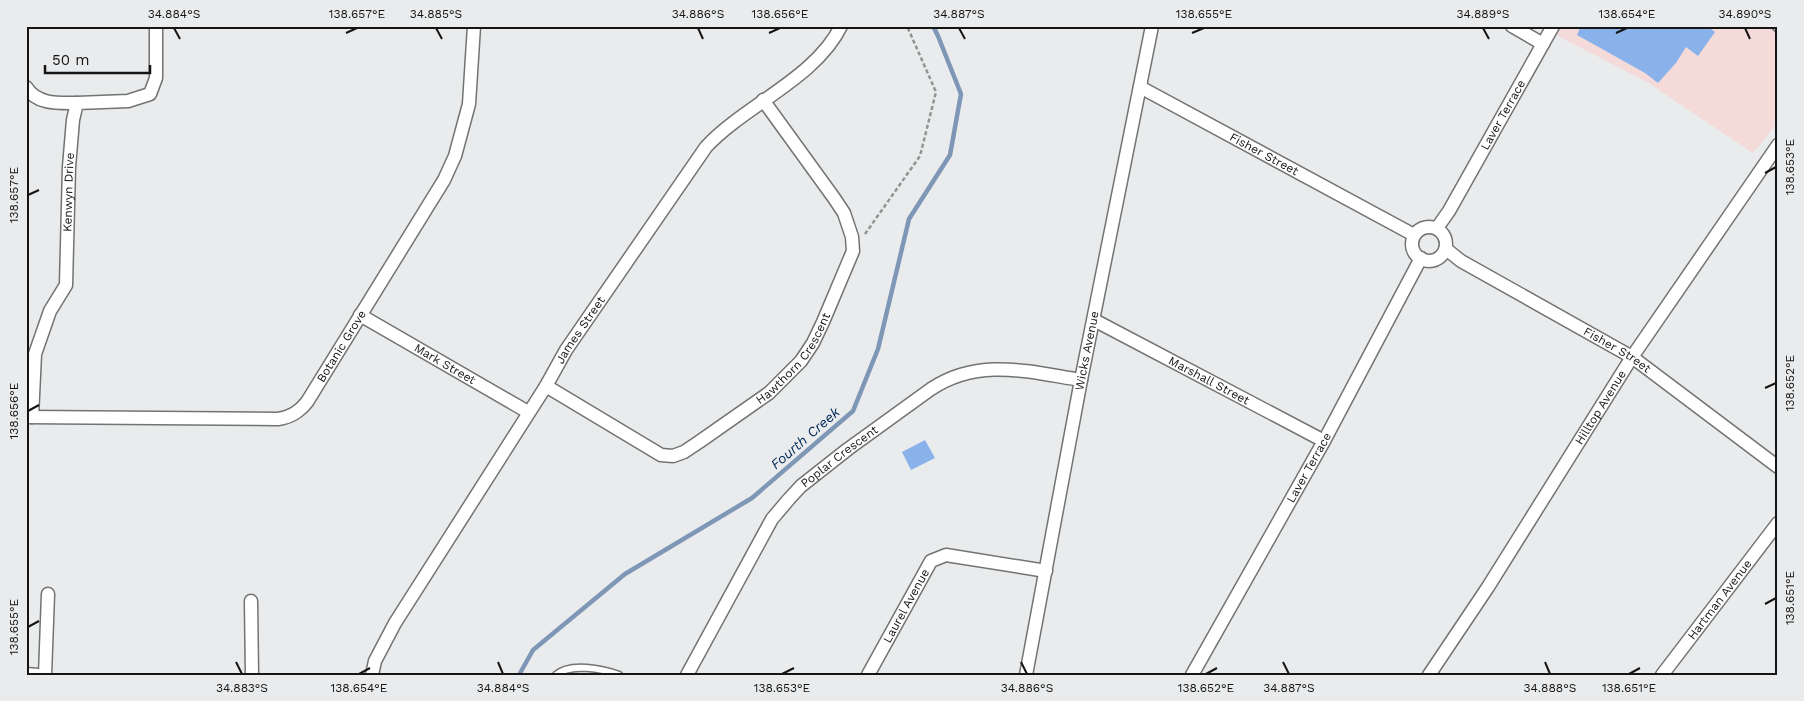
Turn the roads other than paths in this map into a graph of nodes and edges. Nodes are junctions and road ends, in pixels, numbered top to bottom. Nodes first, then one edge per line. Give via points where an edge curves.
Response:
1 (156, 26) edge
2 (474, 26) edge
3 (840, 26) edge
4 (1152, 26) edge
5 (1512, 26) edge
6 (1553, 26) edge
7 (1775, 26) edge
8 (1778, 29) edge
9 (1543, 44) junction
10 (26, 87) edge
11 (1140, 87) junction
12 (763, 100) junction
13 (77, 103) junction
14 (1778, 145) edge
15 (1437, 228) junction
16 (1414, 235) junction
17 (1446, 249) junction
18 (1421, 258) junction
19 (360, 315) junction
20 (1094, 320) junction
21 (1632, 357) junction
22 (1081, 380) junction
23 (546, 386) junction
24 (528, 412) junction
25 (29, 417) edge
26 (1324, 441) junction
27 (1778, 467) edge
28 (1778, 523) edge
29 (1046, 571) junction
30 (48, 594) dead end
31 (251, 601) dead end
32 (26, 674) edge
33 (38, 675) edge
34 (45, 675) edge
35 (252, 675) edge
36 (372, 675) edge
37 (556, 675) edge
38 (620, 675) edge
39 (688, 675) edge
40 (868, 675) edge
41 (1026, 675) edge
42 (1192, 675) edge
43 (1429, 675) edge
44 (1662, 675) edge

1 - 13 street via 156,78 150,94 128,101
2 - 19 street, Botanic Grove via 469,104 455,156 444,180
3 - 12 street, James Street via 827,49 810,66
4 - 11 street, Wicks Avenue
5 - 9 street
6 - 9 street, Laver Terrace
7 - 8 lane
9 - 15 street, Laver Terrace
10 - 13 street via 46,102
11 - 16 street, Fisher Street
11 - 20 street, Wicks Avenue
12 - 23 street, James Street via 706,147 566,350
12 - 23 street, Hawthorn Crescent via 844,213 852,237 853,251 813,343 801,361 769,393 684,452 673,456 661,455
13 - 25 street, Kenwyn Drive via 69,167 66,285 50,311 35,354
14 - 21 street, Hilltop Avenue
15 - 16 street via 1424,228
15 - 17 street via 1444,235
16 - 18 street via 1412,246
17 - 18 street via 1438,260
17 - 21 street, Fisher Street via 1461,261
18 - 26 street, Laver Terrace
19 - 24 street, Mark Street
19 - 25 street, Botanic Grove via 307,402 300,411 286,418
20 - 22 street, Wicks Avenue
20 - 26 street, Marshall Street
21 - 27 street, Fisher Street
21 - 43 street, Hilltop Avenue
22 - 29 street, Wicks Avenue
22 - 39 street, Poplar Crescent via 996,368 976,370 944,380 848,448 801,486 772,519
23 - 24 street, James Street
24 - 36 street, James Street via 395,623 375,661
26 - 42 street, Laver Terrace
28 - 44 street, Hartman Avenue
29 - 40 street, Laurel Avenue via 946,555 931,561
29 - 41 street, Wicks Avenue
30 - 34 street
31 - 35 street
32 - 33 street
37 - 38 lane via 570,667 606,670

